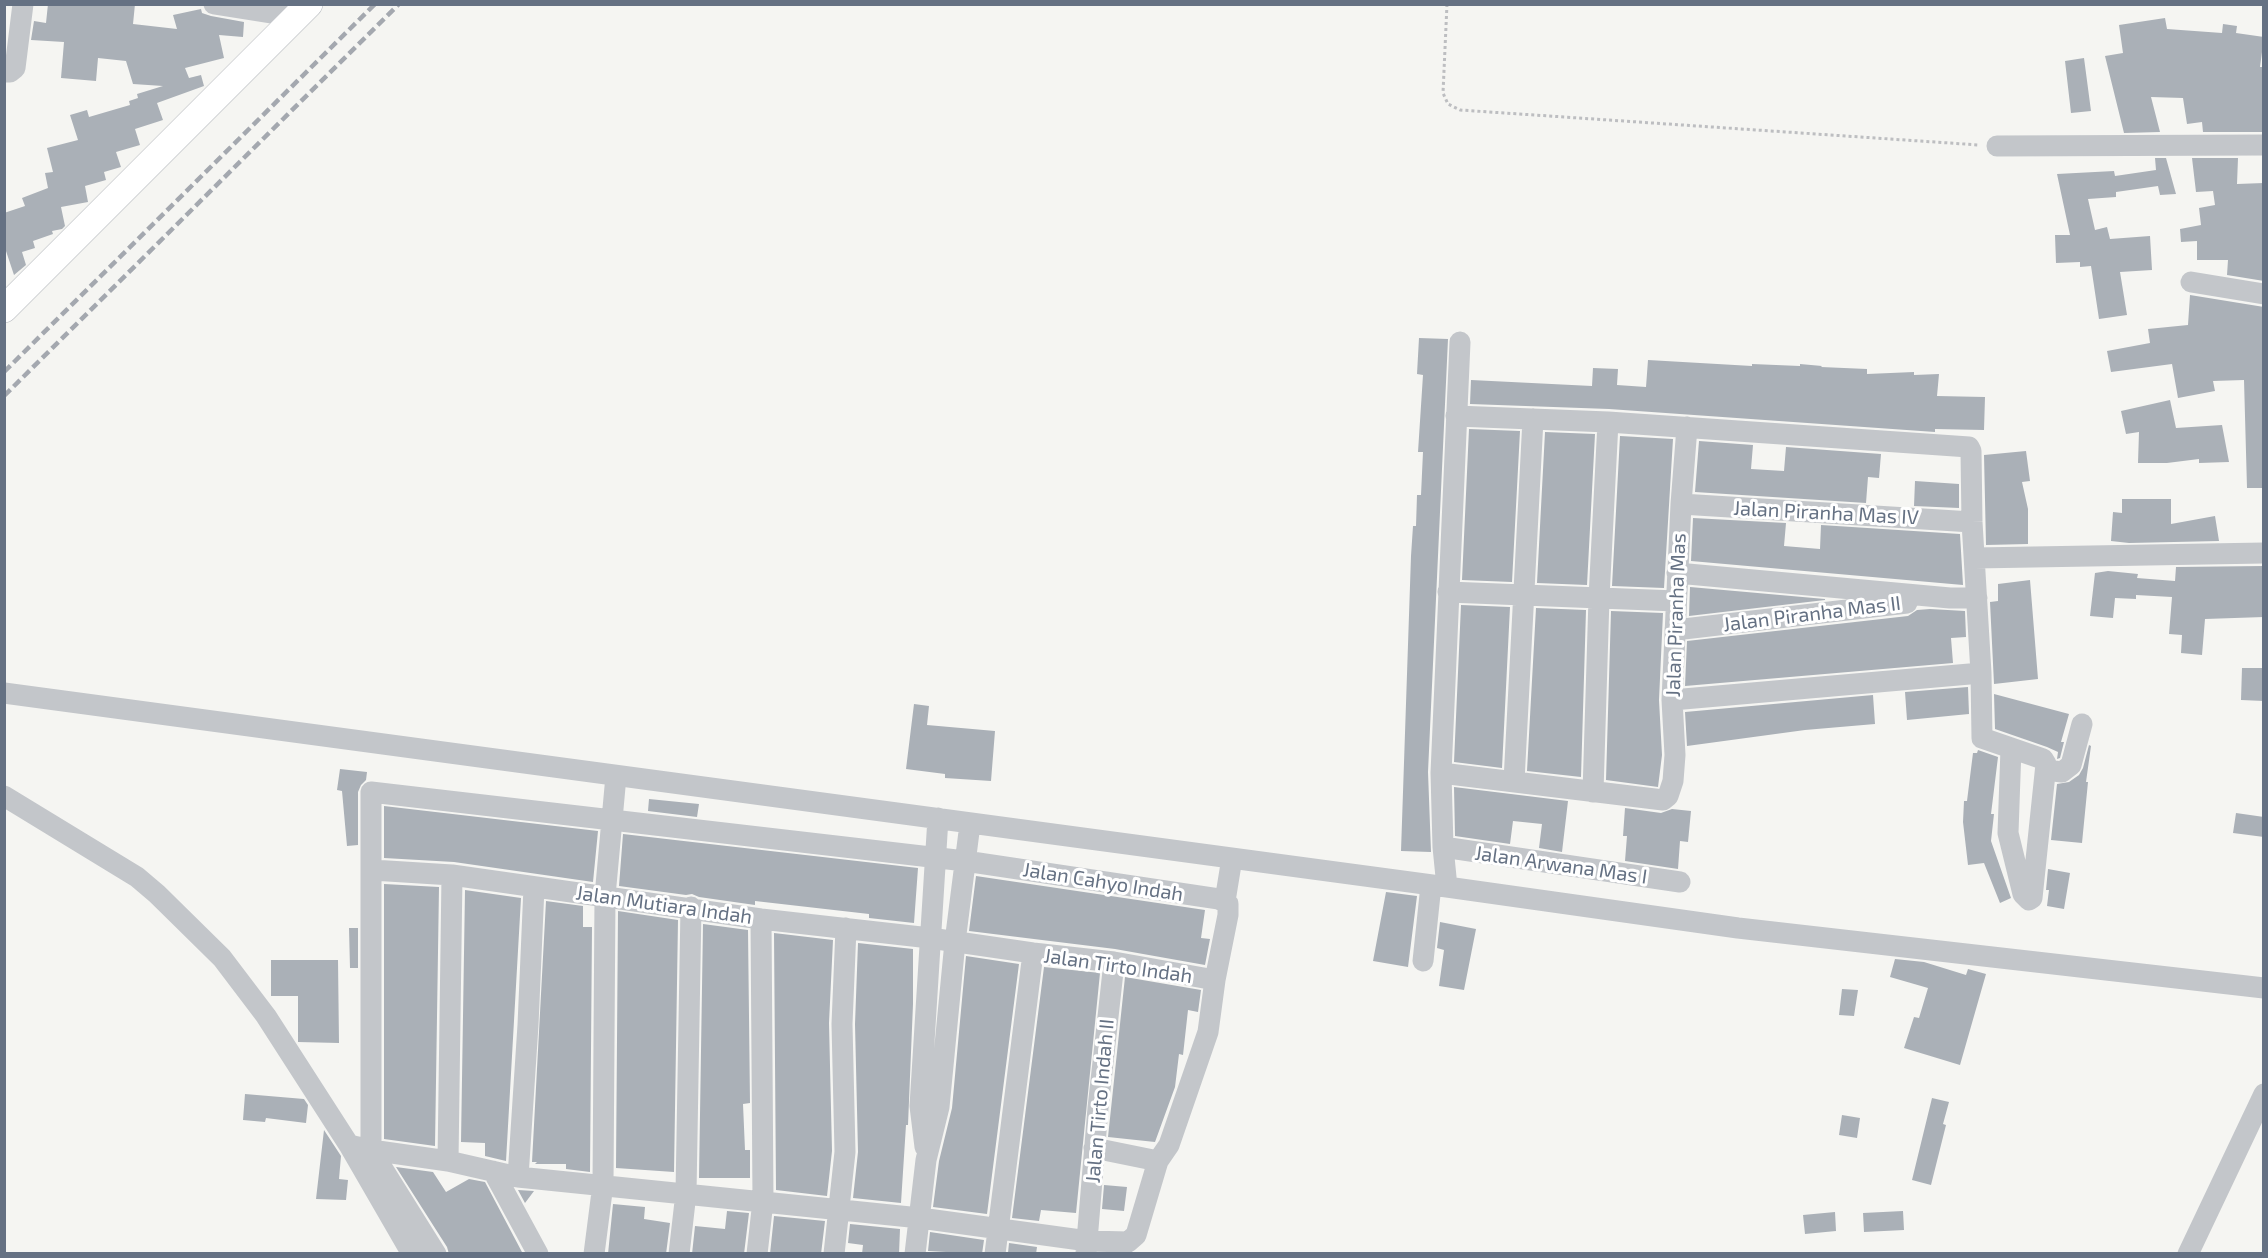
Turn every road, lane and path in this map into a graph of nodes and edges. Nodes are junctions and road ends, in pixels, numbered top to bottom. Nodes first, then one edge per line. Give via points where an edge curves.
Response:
1 (22, 4) edge
2 (213, 4) edge
3 (1447, 4) edge
4 (302, 11) edge
5 (4, 72) edge
6 (2264, 145) edge
7 (1997, 146) joint
8 (2191, 282) dead end
9 (2264, 294) edge
10 (4, 309) edge
11 (1460, 342) dead end
12 (1456, 416) junction
13 (1533, 419) junction
14 (1608, 422) junction
15 (1687, 427) junction
16 (1681, 504) junction
17 (1972, 522) junction
18 (2264, 554) edge
19 (1975, 558) junction
20 (1677, 573) junction
21 (1448, 592) junction
22 (1522, 595) junction
23 (1599, 598) junction
24 (1950, 598) junction
25 (1977, 598) junction
26 (1676, 601) junction
27 (1675, 630) junction
28 (1981, 673) junction
29 (4, 693) edge
30 (1672, 700) junction
31 (2082, 724) dead end
32 (2011, 748) junction
33 (2046, 770) junction
34 (1442, 773) junction
35 (616, 776) junction
36 (1514, 781) junction
37 (1593, 792) junction
38 (4, 796) edge
39 (938, 818) junction
40 (612, 819) junction
41 (970, 824) junction
42 (1443, 847) junction
43 (935, 858) junction
44 (1232, 858) junction
45 (965, 861) junction
46 (372, 870) junction
47 (452, 875) junction
48 (1680, 882) dead end
49 (1439, 886) junction
50 (534, 887) junction
51 (605, 896) junction
52 (691, 907) junction
53 (1226, 908) junction
54 (761, 919) junction
55 (846, 928) junction
56 (930, 938) junction
57 (955, 942) junction
58 (1033, 953) junction
59 (1423, 961) dead end
60 (1114, 962) junction
61 (1215, 980) junction
62 (2264, 988) edge
63 (2264, 1094) edge
64 (349, 1145) junction
65 (1094, 1148) junction
66 (371, 1150) junction
67 (926, 1160) junction
68 (448, 1161) junction
69 (1158, 1161) junction
70 (492, 1171) junction
71 (518, 1177) junction
72 (603, 1184) junction
73 (686, 1193) junction
74 (763, 1202) junction
75 (840, 1209) junction
76 (920, 1218) junction
77 (998, 1230) junction
78 (1087, 1247) edge
79 (412, 1254) edge
80 (436, 1254) edge
81 (538, 1254) edge
82 (594, 1254) edge
83 (679, 1254) edge
84 (757, 1254) edge
85 (834, 1254) edge
86 (915, 1254) edge
87 (995, 1254) edge
88 (2188, 1254) edge

1 - 5 street via 15,68
2 - 4 street
3 - 7 path via 1443,93 1448,104 1460,110
4 - 10 main road
6 - 7 street
8 - 9 street
11 - 12 street
12 - 13 street
12 - 21 street
13 - 14 street
13 - 22 street
14 - 15 street
14 - 23 street
15 - 16 street, Jalan Piranha Mas
15 - 17 street via 1966,446 1971,451
16 - 17 street, Jalan Piranha Mas IV
16 - 20 street, Jalan Piranha Mas
17 - 19 street
18 - 19 street
19 - 25 street
20 - 24 street
20 - 26 street, Jalan Piranha Mas
21 - 22 street
21 - 34 street
22 - 23 street
22 - 36 street
23 - 26 street
23 - 37 street
24 - 25 street
24 - 27 street, Jalan Piranha Mas II
25 - 28 street
26 - 27 street, Jalan Piranha Mas
27 - 30 street, Jalan Piranha Mas
28 - 30 street
28 - 32 street via 1982,738
29 - 35 street
30 - 37 street, Jalan Piranha Mas via 1675,755 1668,796 1663,800
31 - 33 street via 2071,765 2062,772
32 - 33 street via 2043,759
32 - 33 street via 2008,833 2023,894 2029,900
34 - 36 street
34 - 42 street
35 - 39 street
35 - 40 street
36 - 37 street
38 - 64 street via 136,878 208,944 266,1016
39 - 41 street
39 - 43 street
40 - 43 street, Jalan Cahyo Indah
40 - 46 street, Jalan Cahyo Indah via 373,792 369,795
40 - 51 street
41 - 44 street
41 - 45 street
42 - 48 street, Jalan Arwana Mas I
42 - 49 street
43 - 45 street, Jalan Cahyo Indah
43 - 56 street
44 - 49 street
44 - 53 street, Jalan Tirto Indah
45 - 53 street, Jalan Cahyo Indah
45 - 57 street
46 - 47 street, Jalan Mutiara Indah
46 - 66 street
47 - 50 street, Jalan Mutiara Indah
47 - 68 street
49 - 59 street
49 - 62 street via 1738,928
50 - 51 street, Jalan Mutiara Indah
50 - 71 street
51 - 52 street, Jalan Mutiara Indah
51 - 72 street
52 - 54 street, Jalan Mutiara Indah
52 - 73 street
53 - 61 street, Jalan Tirto Indah
54 - 55 street, Jalan Mutiara Indah
54 - 74 street
55 - 56 street, Jalan Mutiara Indah
55 - 75 street via 842,1024 845,1152
56 - 57 street, Jalan Mutiara Indah
56 - 67 street via 920,1106
57 - 58 street, Jalan Tirto Indah
57 - 67 street via 939,1107
58 - 60 street, Jalan Tirto Indah
58 - 77 street
60 - 61 street, Jalan Tirto Indah
60 - 65 street, Jalan Tirto Indah II
61 - 69 street via 1208,1032 1169,1144
63 - 88 street
64 - 66 street
64 - 79 street
65 - 69 street
65 - 78 street, Jalan Tirto Indah II
66 - 68 street
66 - 80 street
67 - 76 street
68 - 70 street
69 - 78 street via 1133,1239
70 - 71 street
70 - 81 street
71 - 72 street
72 - 73 street
72 - 82 street
73 - 74 street
73 - 83 street
74 - 75 street
74 - 84 street
75 - 76 street
75 - 85 street
76 - 77 street
76 - 86 street
77 - 78 street
77 - 87 street

